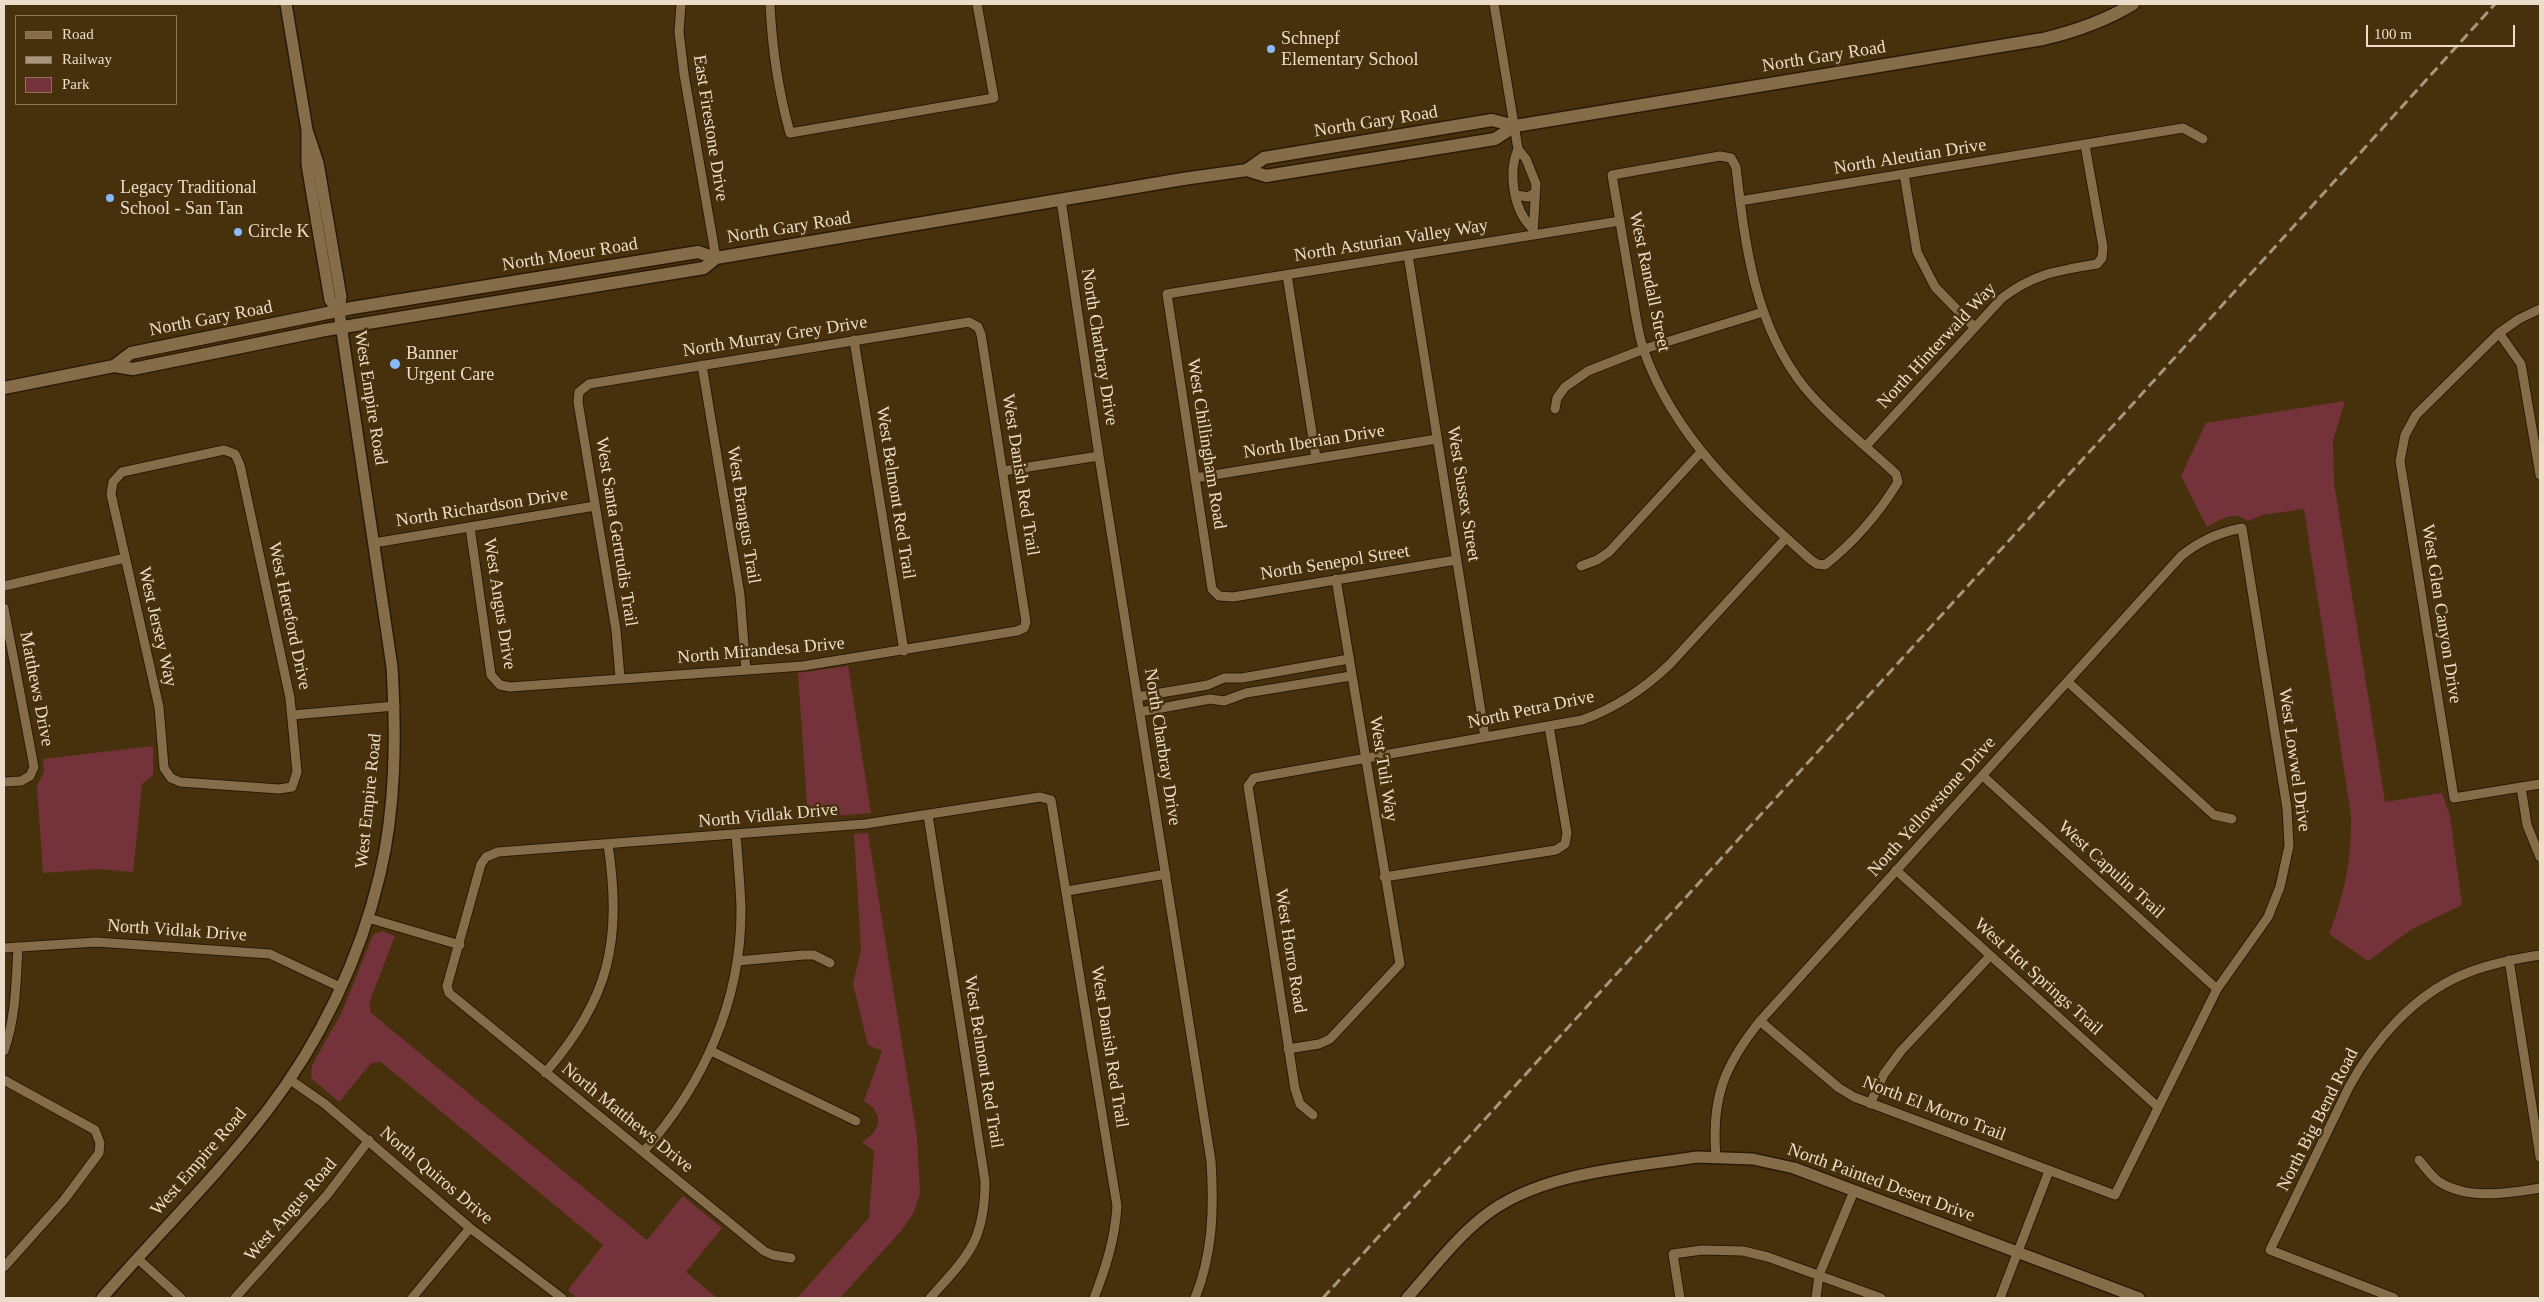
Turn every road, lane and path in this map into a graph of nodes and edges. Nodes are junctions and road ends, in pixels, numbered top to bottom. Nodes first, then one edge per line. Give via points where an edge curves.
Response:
1 (286, 4) edge
2 (681, 4) edge
3 (770, 4) edge
4 (978, 4) edge
5 (1494, 4) edge
6 (2133, 4) edge
7 (1515, 126) junction
8 (2203, 139) dead end
9 (2085, 145) junction
10 (1518, 149) junction
11 (1247, 170) junction
12 (1904, 174) junction
13 (1535, 193) junction
14 (1516, 195) junction
15 (1060, 200) junction
16 (1740, 201) junction
17 (1620, 221) junction
18 (1532, 231) junction
19 (1408, 255) junction
20 (716, 258) junction
21 (1287, 275) junction
22 (1167, 294) joint
23 (429, 295) joint
24 (2540, 309) edge
25 (339, 311) junction
26 (1763, 312) junction
27 (341, 327) junction
28 (978, 327) joint
29 (1974, 327) junction
30 (2499, 333) junction
31 (854, 340) junction
32 (1644, 349) junction
33 (702, 365) junction
34 (114, 366) junction
35 (4, 388) edge
36 (579, 392) joint
37 (1555, 409) dead end
38 (1438, 439) junction
39 (1866, 446) junction
40 (1701, 452) junction
41 (235, 454) joint
42 (1099, 456) junction
43 (1316, 458) junction
44 (1003, 471) junction
45 (2540, 475) edge
46 (1196, 478) junction
47 (595, 506) junction
48 (470, 527) junction
49 (2242, 528) joint
50 (1786, 538) junction
51 (374, 543) junction
52 (125, 558) junction
53 (1456, 560) junction
54 (1581, 566) dead end
55 (1336, 580) junction
56 (4, 586) edge
57 (1219, 596) joint
58 (4, 608) edge
59 (1024, 628) joint
60 (904, 651) junction
61 (1349, 659) junction
62 (746, 670) junction
63 (1352, 676) junction
64 (1234, 677) junction
65 (620, 678) junction
66 (2068, 682) junction
67 (500, 685) joint
68 (1239, 696) junction
69 (1137, 697) junction
70 (395, 706) junction
71 (1140, 712) junction
72 (292, 715) junction
73 (1549, 726) junction
74 (1485, 737) junction
75 (1365, 758) junction
76 (1984, 776) junction
77 (4, 782) edge
78 (2540, 784) edge
79 (1248, 786) joint
80 (292, 787) joint
81 (2521, 787) junction
82 (1051, 800) joint
83 (928, 815) junction
84 (2232, 819) dead end
85 (736, 835) junction
86 (608, 844) junction
87 (2540, 856) edge
88 (1896, 870) junction
89 (1166, 874) junction
90 (1384, 878) junction
91 (1067, 891) junction
92 (368, 918) junction
93 (460, 945) junction
94 (18, 947) junction
95 (4, 948) edge
96 (2540, 955) edge
97 (1990, 956) junction
98 (2509, 960) junction
99 (737, 961) junction
100 (830, 963) dead end
101 (340, 987) junction
102 (2217, 989) junction
103 (1760, 1021) junction
104 (1288, 1049) junction
105 (712, 1050) junction
106 (4, 1051) edge
107 (545, 1073) junction
108 (289, 1079) junction
109 (4, 1080) edge
110 (1870, 1104) junction
111 (2158, 1106) junction
112 (1312, 1115) dead end
113 (856, 1121) dead end
114 (369, 1140) junction
115 (643, 1152) junction
116 (1716, 1157) junction
117 (2540, 1157) edge
118 (2420, 1160) dead end
119 (2049, 1171) junction
120 (2540, 1188) edge
121 (1854, 1191) junction
122 (2115, 1195) joint
123 (470, 1228) junction
124 (2018, 1252) junction
125 (137, 1258) junction
126 (791, 1258) dead end
127 (4, 1267) edge
128 (1819, 1275) junction
129 (102, 1298) edge
130 (181, 1298) edge
131 (235, 1298) edge
132 (412, 1298) edge
133 (562, 1298) edge
134 (930, 1298) edge
135 (1094, 1298) edge
136 (1195, 1298) edge
137 (1407, 1298) edge
138 (1680, 1298) edge
139 (1816, 1298) edge
140 (1881, 1298) edge
141 (2000, 1298) edge
142 (2139, 1298) edge
143 (2394, 1298) edge

1 - 25 street, West Empire Road via 306,130 318,162 341,297
2 - 20 street, East Firestone Drive via 679,32 684,74
3 - 4 street via 781,100 790,133 994,98
5 - 7 street
6 - 7 main road, North Gary Road via 2114,16 2076,31 2043,39
7 - 10 street
7 - 11 main road, North Gary Road via 1492,120 1264,158
7 - 11 main road, North Gary Road via 1495,139 1266,176
8 - 9 street, North Aleutian Drive via 2184,128
9 - 12 street, North Aleutian Drive
9 - 29 street, North Hinterwald Way via 2103,247 2102,258 2097,264 2051,272 2023,282
10 - 13 street via 1526,159 1536,184
10 - 14 street via 1513,161 1512,188
11 - 15 main road, North Gary Road
12 - 16 street, North Aleutian Drive
12 - 29 street via 1917,252 1936,288
13 - 14 street via 1528,197
13 - 18 street
14 - 18 street via 1523,219
15 - 20 main road, North Gary Road
15 - 42 street, North Charbray Drive
16 - 17 street, West Randall Street via 1736,167 1731,158 1720,156 1612,175
16 - 26 street via 1753,282
17 - 18 street, North Asturian Valley Way
17 - 32 street, West Randall Street
18 - 19 street, North Asturian Valley Way
19 - 21 street, North Asturian Valley Way
19 - 38 street, West Sussex Street
20 - 23 main road, North Moeur Road via 698,252
20 - 27 main road, North Gary Road via 704,268
21 - 22 street, North Asturian Valley Way
21 - 43 street
22 - 46 street, West Chillingham Road
23 - 25 main road, North Gary Road
24 - 30 street, West Glen Canyon Drive
25 - 27 street, West Empire Road
25 - 34 main road, North Gary Road via 131,353
26 - 32 street
26 - 39 street via 1789,366 1806,389
27 - 34 main road via 133,369
27 - 51 street, West Empire Road
28 - 31 street, North Murray Grey Drive via 969,322
28 - 44 street, West Danish Red Trail
29 - 39 street, North Hinterwald Way
30 - 45 street via 2521,364
30 - 81 street, West Glen Canyon Drive via 2416,415 2401,446 2400,467 2454,798
31 - 33 street, North Murray Grey Drive
31 - 60 street, West Belmont Red Trail
32 - 37 street via 1588,370 1566,387 1557,398
32 - 40 street, West Randall Street via 1665,396
33 - 36 street, North Murray Grey Drive via 589,384
33 - 62 street, West Brangus Trail via 740,595
34 - 35 main road, North Gary Road
36 - 47 street, West Santa Gertrudis Trail
38 - 43 street, North Iberian Drive
38 - 53 street, West Sussex Street
39 - 50 street, West Randall Street via 1896,474 1898,482 1870,521 1825,565 1811,560
40 - 50 street, West Randall Street via 1723,478
40 - 54 street via 1609,552
41 - 52 street, West Jersey Way via 224,450 122,472 113,482 111,494
41 - 72 street, West Hereford Drive via 240,465
42 - 44 street
42 - 69 street, North Charbray Drive
43 - 46 street, North Iberian Drive
44 - 59 street, West Danish Red Trail via 1026,622
46 - 57 street, West Chillingham Road via 1212,588
47 - 48 street, North Richardson Drive
47 - 65 street, West Santa Gertrudis Trail via 616,630
48 - 51 street, North Richardson Drive
48 - 67 street, West Angus Drive via 491,675
49 - 66 street, North Yellowstone Drive via 2204,539 2182,556
49 - 102 street, West Lowwel Drive via 2287,808 2289,846 2280,886 2268,917
50 - 73 street, North Petra Drive via 1653,680 1605,712
51 - 70 street, West Empire Road
52 - 56 street
52 - 80 street, West Jersey Way via 159,707 164,768 170,778 180,782 280,789
53 - 55 street, North Senepol Street
53 - 74 street, West Sussex Street
55 - 57 street, North Senepol Street via 1234,597
55 - 61 street, West Tuli Way
58 - 77 street, Matthews Drive via 34,767 30,776 20,781
59 - 60 street, North Mirandesa Drive
60 - 62 street, North Mirandesa Drive via 804,666
61 - 63 street, West Tuli Way
61 - 64 street
62 - 65 street, North Mirandesa Drive
63 - 68 street
63 - 75 street, West Tuli Way
64 - 68 street via 1240,685
64 - 69 street via 1208,685
65 - 67 street, North Mirandesa Drive via 510,687
66 - 76 street, North Yellowstone Drive
66 - 84 street via 2214,815
68 - 71 street via 1224,701 1210,699
69 - 71 street, North Charbray Drive
70 - 72 street
70 - 92 street, West Empire Road via 389,820
71 - 89 street, North Charbray Drive
72 - 80 street, West Hereford Drive via 297,772
73 - 74 street, North Petra Drive
73 - 90 street via 1565,844 1556,850
74 - 75 street, North Petra Drive
75 - 79 street, North Petra Drive via 1261,775
75 - 90 street, West Tuli Way
76 - 88 street, North Yellowstone Drive
76 - 102 street, West Capulin Trail
78 - 81 street
79 - 104 street, West Horro Road
81 - 87 street via 2527,825
82 - 83 street, North Vidlak Drive via 1040,797
82 - 91 street, West Danish Red Trail
83 - 85 street, North Vidlak Drive
83 - 134 street, West Belmont Red Trail via 985,1181 982,1226 962,1262
85 - 86 street, North Vidlak Drive
85 - 99 street via 741,908
86 - 93 street, North Vidlak Drive via 498,852 486,857 481,864
86 - 107 street via 615,901 613,936 606,968 597,997 584,1022 569,1046
88 - 97 street, West Hot Springs Trail
88 - 103 street, North Yellowstone Drive
89 - 91 street
89 - 136 street, North Charbray Drive via 1211,1161 1214,1199 1211,1237
90 - 104 street, West Tuli Way via 1400,964 1330,1039
91 - 135 street, West Danish Red Trail via 1117,1206 1110,1253
92 - 93 street
92 - 101 street, West Empire Road
93 - 107 street, North Matthews Drive via 447,986 449,993
94 - 95 street, North Vidlak Drive
94 - 101 street, North Vidlak Drive via 96,942 270,954
94 - 106 street via 15,1003
96 - 98 street, North Big Bend Road
97 - 110 street via 1901,1051 1884,1074
97 - 111 street, West Hot Springs Trail
98 - 117 street
98 - 143 street, North Big Bend Road via 2461,975 2441,987 2386,1034 2349,1087 2270,1250
99 - 100 street via 804,955
99 - 105 street via 724,1017
101 - 108 street, West Empire Road
102 - 111 street, West Lowwel Drive
103 - 110 street, North El Morro Trail via 1839,1088
103 - 116 street, North Yellowstone Drive via 1728,1068 1714,1118
104 - 112 street, West Horro Road via 1300,1104
105 - 113 street
105 - 115 street via 687,1096
107 - 115 street, North Matthews Drive
108 - 114 street, North Quiros Drive via 326,1104
108 - 125 street, West Empire Road via 245,1138
109 - 127 street via 94,1130 100,1143 99,1153 64,1200
110 - 119 street, North El Morro Trail
111 - 122 street, West Lowwel Drive
114 - 123 street, North Quiros Drive
114 - 131 street, West Angus Road via 327,1195
115 - 126 street, North Matthews Drive via 764,1251
116 - 121 street, North Painted Desert Drive via 1770,1162
116 - 137 street, North Painted Desert Drive via 1689,1158 1567,1178 1525,1191 1482,1218
118 - 120 street via 2438,1180 2471,1192 2496,1194
119 - 122 street, North El Morro Trail
119 - 124 street
121 - 124 street, North Painted Desert Drive
121 - 128 street
123 - 132 street
123 - 133 street, North Quiros Drive
124 - 141 street
124 - 142 street, North Painted Desert Drive
125 - 129 street, West Empire Road
125 - 130 street
128 - 138 street via 1743,1251 1718,1249 1673,1254
128 - 139 street
128 - 140 street

